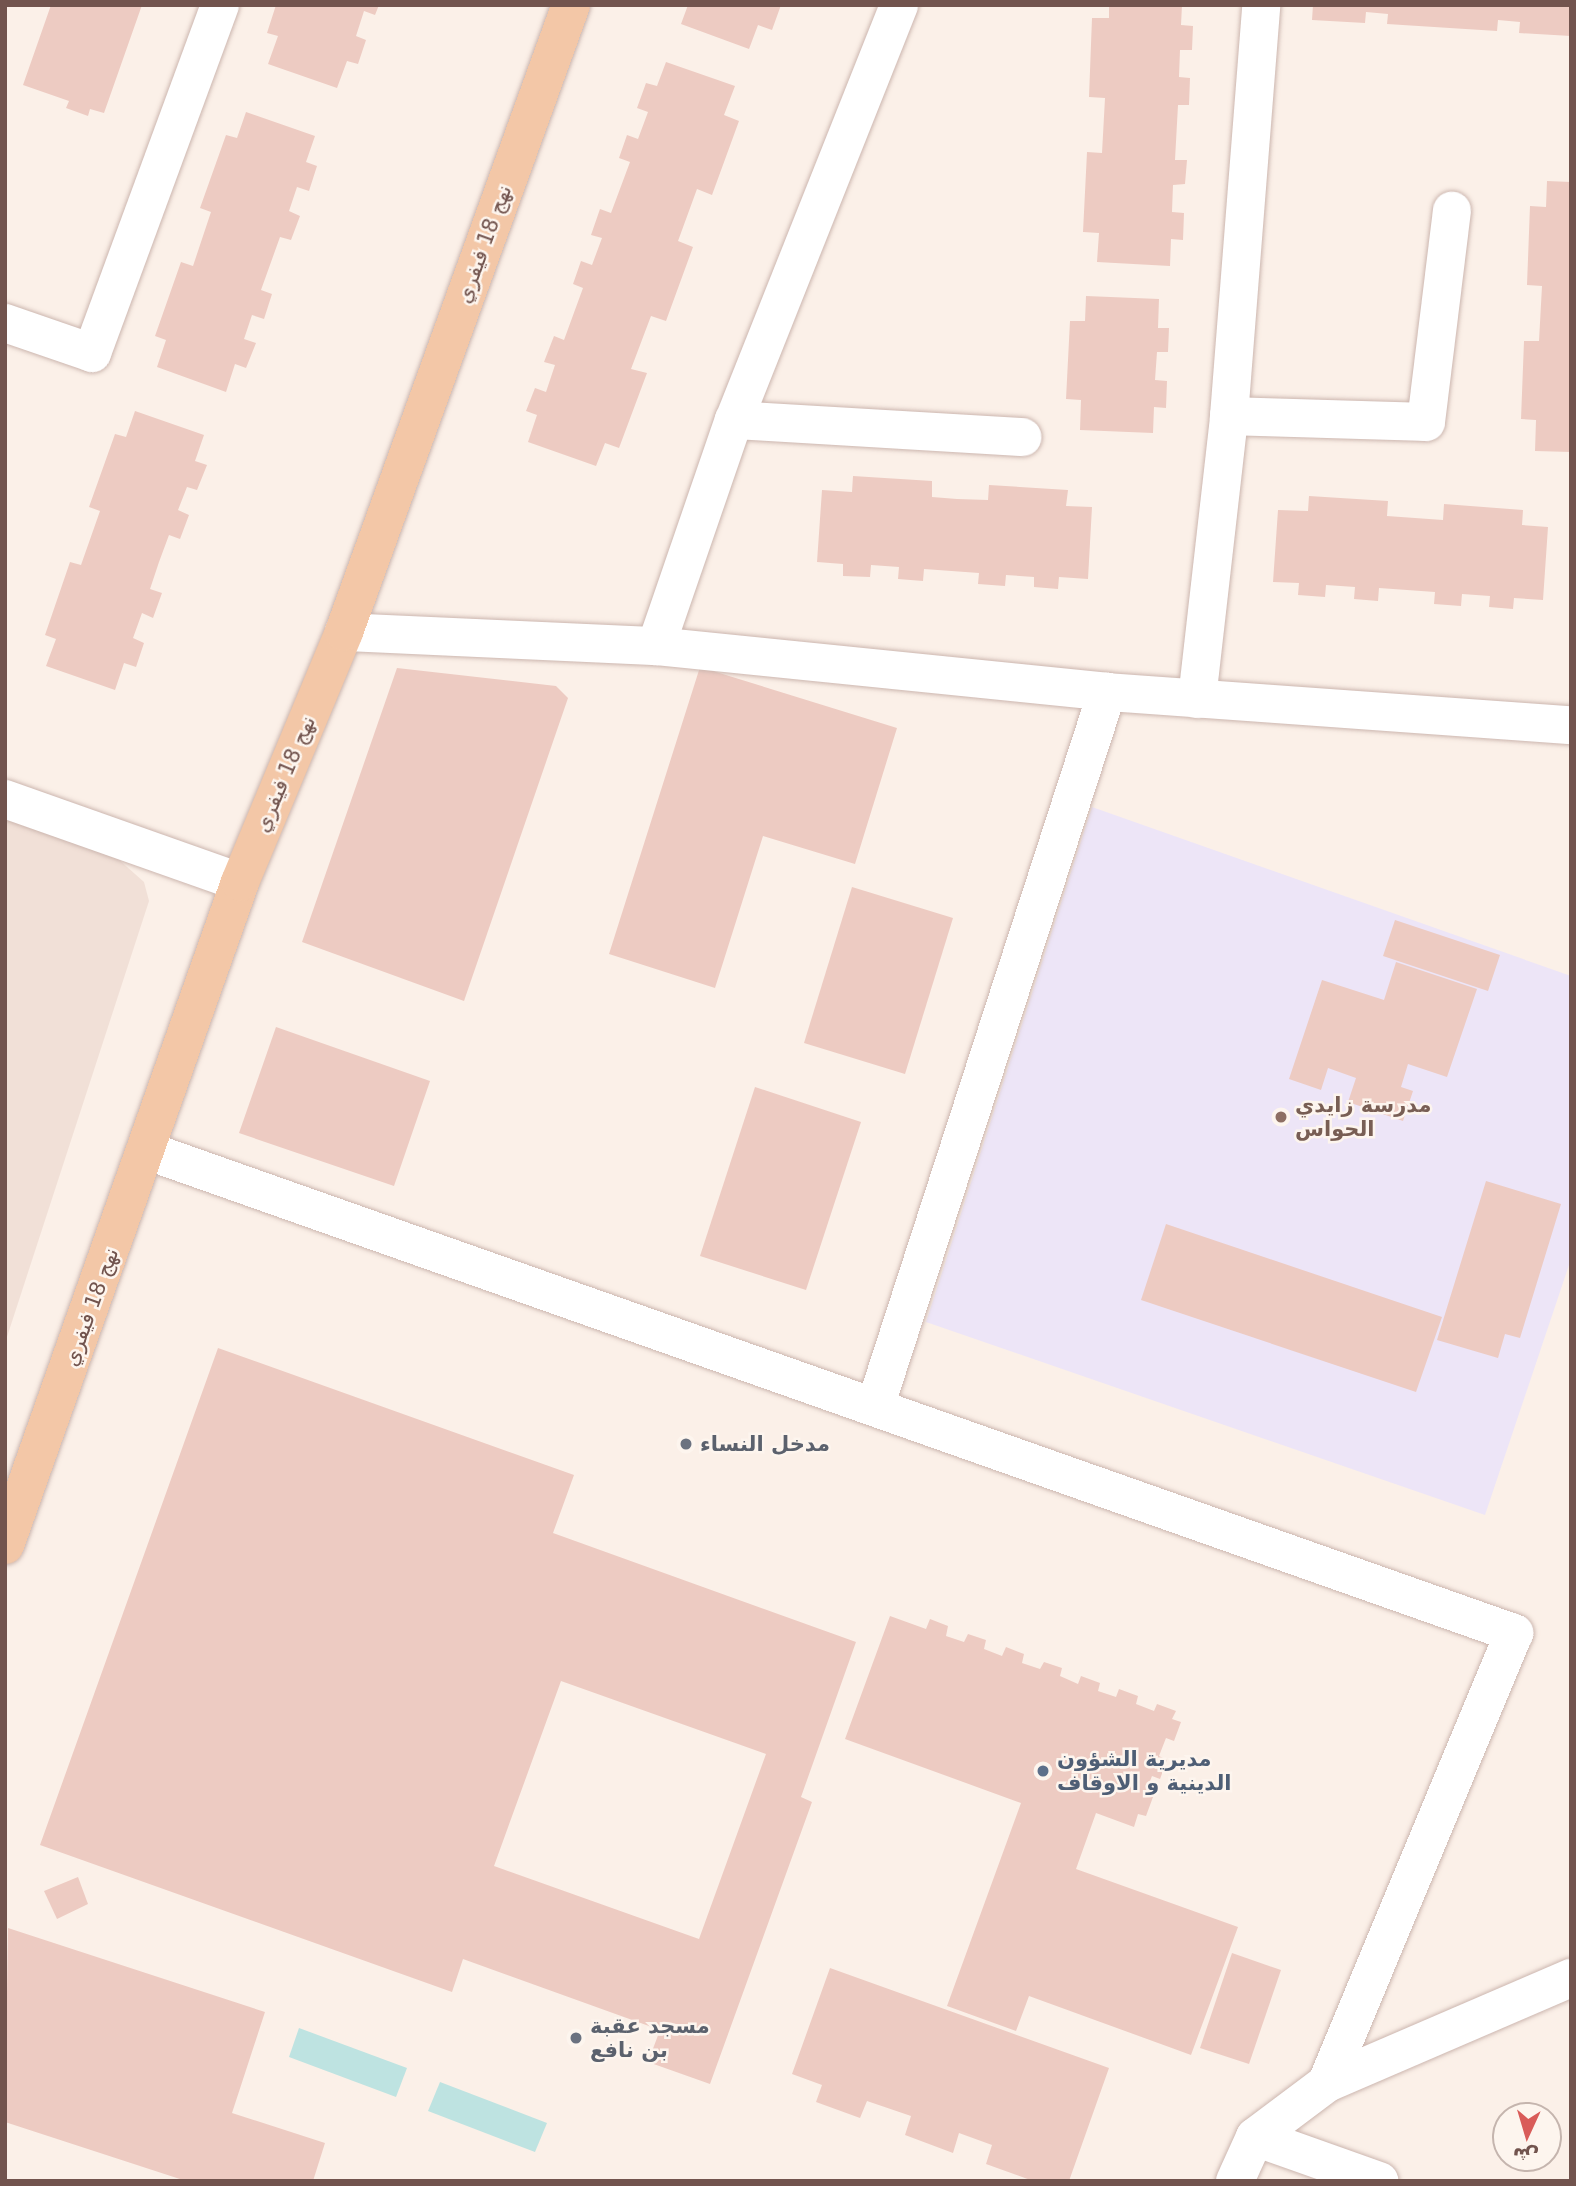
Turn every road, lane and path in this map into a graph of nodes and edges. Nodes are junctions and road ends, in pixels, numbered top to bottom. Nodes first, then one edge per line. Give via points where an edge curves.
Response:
1 (220, 5) edge
2 (570, 5) edge
3 (899, 5) edge
4 (1261, 5) edge
5 (1452, 211) dead end
6 (5, 323) edge
7 (1228, 416) junction
8 (734, 420) junction
9 (1022, 437) dead end
10 (344, 632) junction
11 (656, 646) junction
12 (1107, 692) junction
13 (1197, 699) junction
14 (1571, 725) edge
15 (5, 799) edge
16 (240, 882) junction
17 (148, 1151) junction
18 (875, 1407) junction
19 (5, 1545) edge
20 (1571, 1978) edge
21 (1327, 2083) junction
22 (1255, 2137) junction
23 (1235, 2181) edge
24 (1379, 2181) edge

1 - 6 street via 92,353
2 - 10 main road, نهج 18 فيفري
3 - 8 street
4 - 7 street
5 - 7 street via 1426,422
7 - 13 street
8 - 9 street
8 - 11 street
10 - 11 street
10 - 16 main road, نهج 18 فيفري
11 - 12 street
12 - 13 street
12 - 18 street
13 - 14 street
15 - 16 street
16 - 17 main road, نهج 18 فيفري
17 - 18 street
17 - 19 main road, نهج 18 فيفري
18 - 21 street via 1514,1633
20 - 21 street
21 - 22 street
22 - 23 street
22 - 24 street

